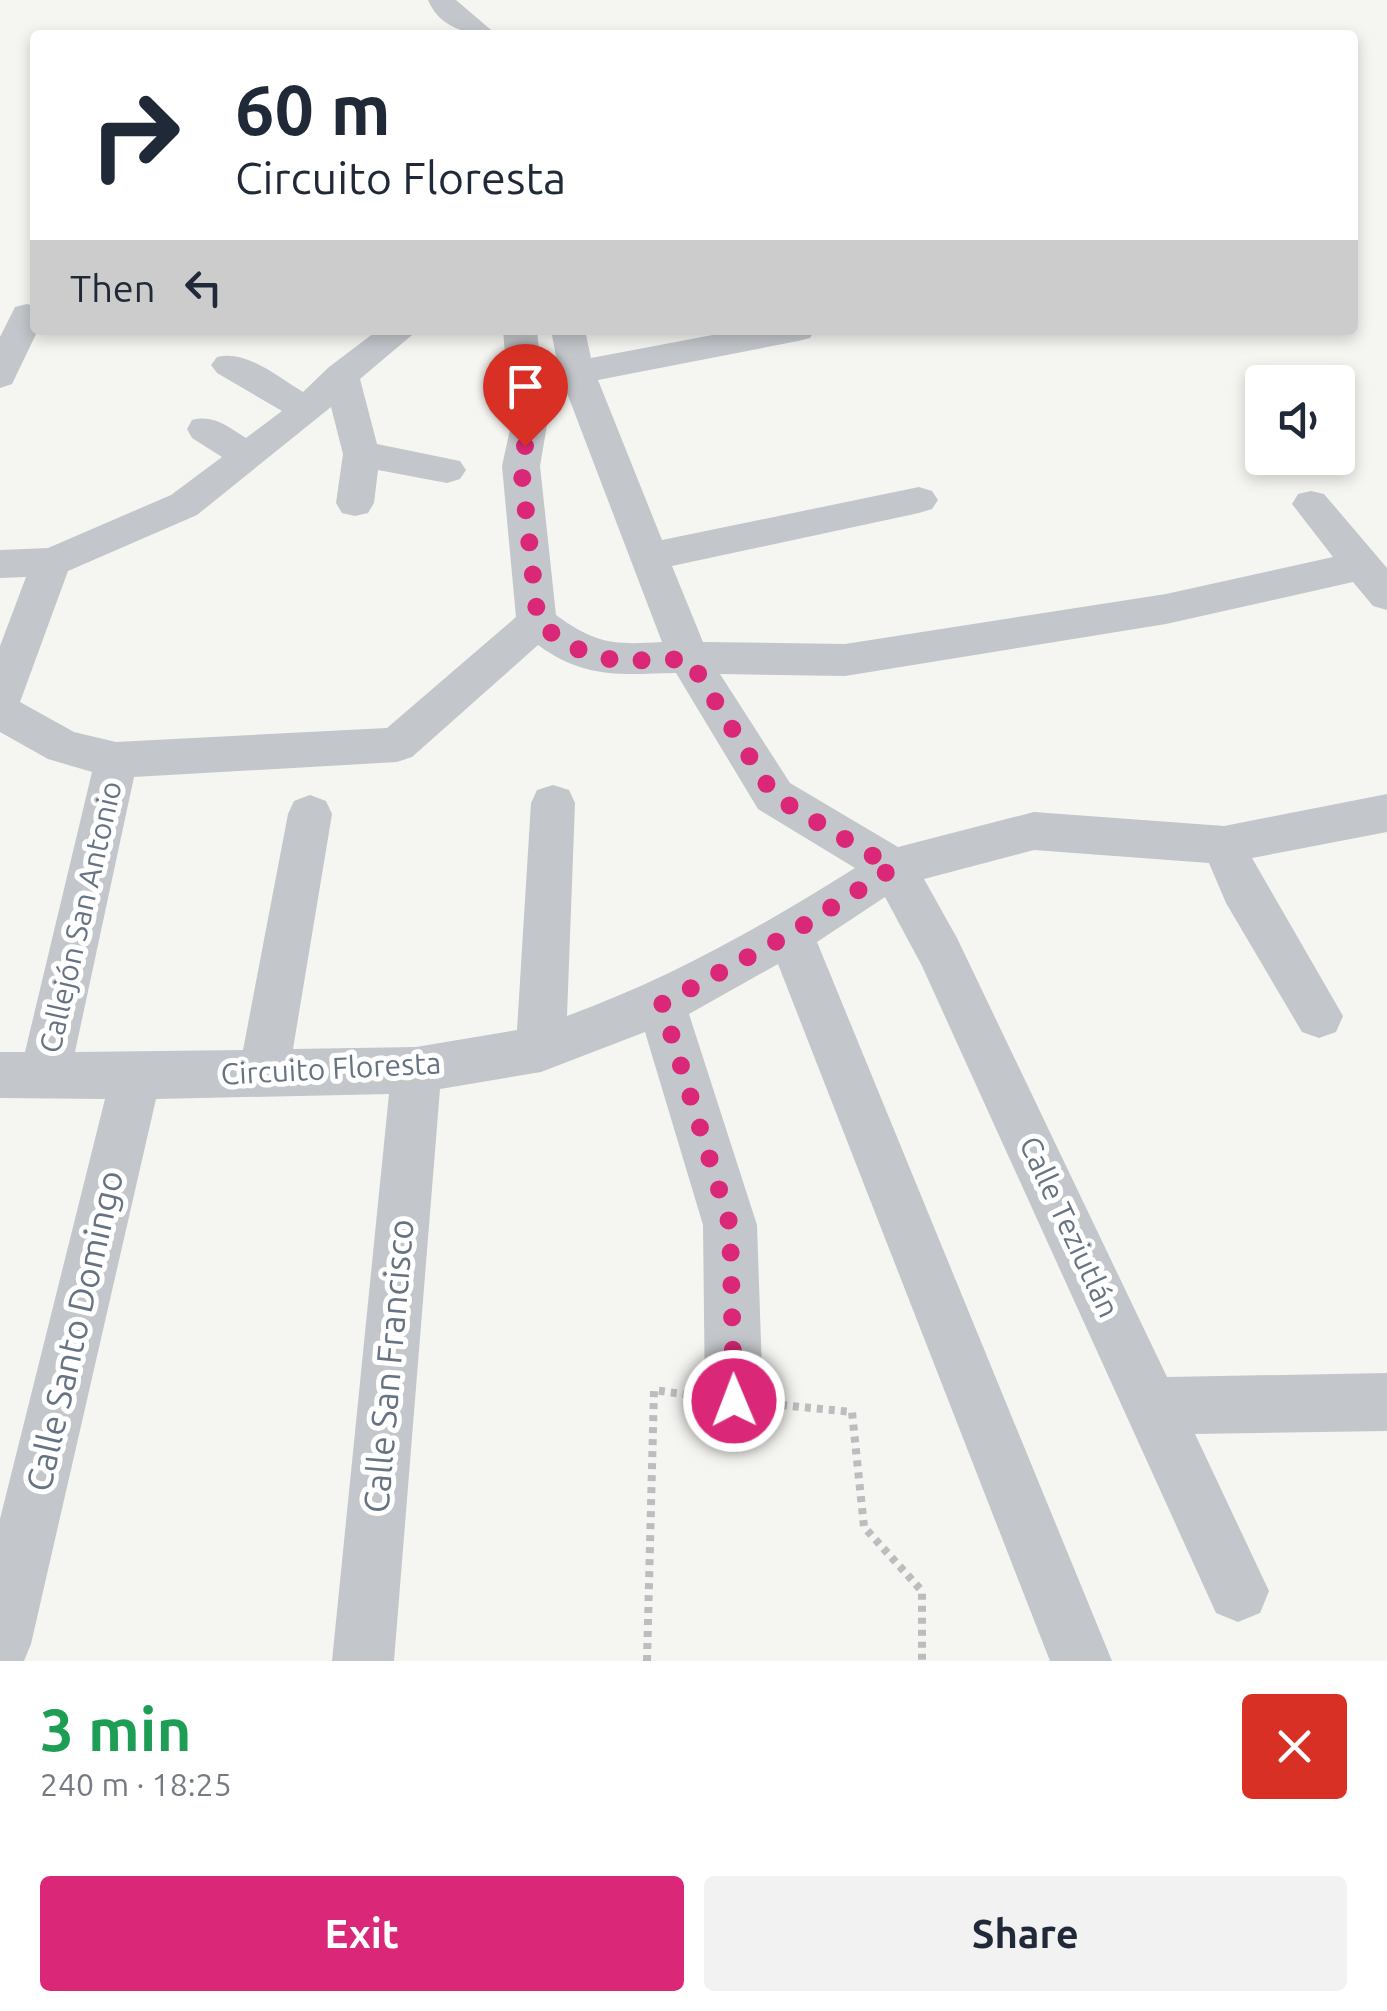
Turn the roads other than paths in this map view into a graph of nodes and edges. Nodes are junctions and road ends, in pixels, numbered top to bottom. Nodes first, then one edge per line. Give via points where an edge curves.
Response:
1 (442, 0) edge
2 (476, 30) edge
3 (28, 315) dead end
4 (394, 335) edge
5 (520, 335) edge
6 (569, 335) edge
7 (772, 335) edge
8 (229, 365) dead end
9 (577, 372) junction
10 (341, 375) junction
11 (0, 376) edge
12 (307, 410) junction
13 (205, 429) dead end
14 (361, 454) junction
15 (248, 456) junction
16 (447, 470) dead end
17 (919, 500) dead end
18 (355, 503) dead end
19 (1311, 504) dead end
20 (650, 556) junction
21 (52, 562) junction
22 (0, 564) edge
23 (1375, 580) edge
24 (538, 622) junction
25 (689, 659) junction
26 (0, 701) edge
27 (0, 711) edge
28 (116, 760) junction
29 (553, 803) dead end
30 (1387, 812) edge
31 (310, 814) dead end
32 (1224, 845) junction
33 (893, 868) junction
34 (790, 934) junction
35 (662, 1004) junction
36 (1319, 1016) dead end
37 (541, 1049) junction
38 (416, 1070) junction
39 (264, 1074) junction
40 (23, 1075) edge
41 (136, 1076) junction
42 (734, 1401) dead end
43 (1387, 1402) edge
44 (1154, 1406) junction
45 (1238, 1591) dead end
46 (0, 1644) edge
47 (362, 1661) edge
48 (1081, 1661) edge

1 - 2 street
3 - 11 street
4 - 10 street
5 - 24 street via 528,424 521,466
6 - 9 street
7 - 9 street
8 - 12 street
9 - 20 street
10 - 12 street
10 - 14 street
12 - 15 street
13 - 15 street
14 - 16 street
14 - 18 street
15 - 21 street via 184,506
17 - 20 street
19 - 23 street
20 - 25 street
21 - 22 street
21 - 26 street
23 - 25 street via 845,660
24 - 25 street via 568,646 616,661
24 - 28 street via 397,745
25 - 33 street via 774,796
27 - 28 street via 64,747
28 - 40 street, Callejón San Antonio
29 - 37 street
30 - 32 street, Circuito Floresta
31 - 39 street
32 - 33 street, Circuito Floresta via 1034,831
32 - 36 street via 1242,889
33 - 34 street, Circuito Floresta
33 - 44 street, Calle Teziutlán via 940,953
34 - 35 street, Circuito Floresta
34 - 48 street
35 - 37 street, Circuito Floresta
35 - 42 street via 730,1225
37 - 38 street, Circuito Floresta
38 - 39 street, Circuito Floresta
38 - 47 street, Calle San Francisco
39 - 41 street, Circuito Floresta
40 - 41 street, Circuito Floresta
41 - 46 street, Calle Santo Domingo
43 - 44 street
44 - 45 street, Calle Teziutlán

